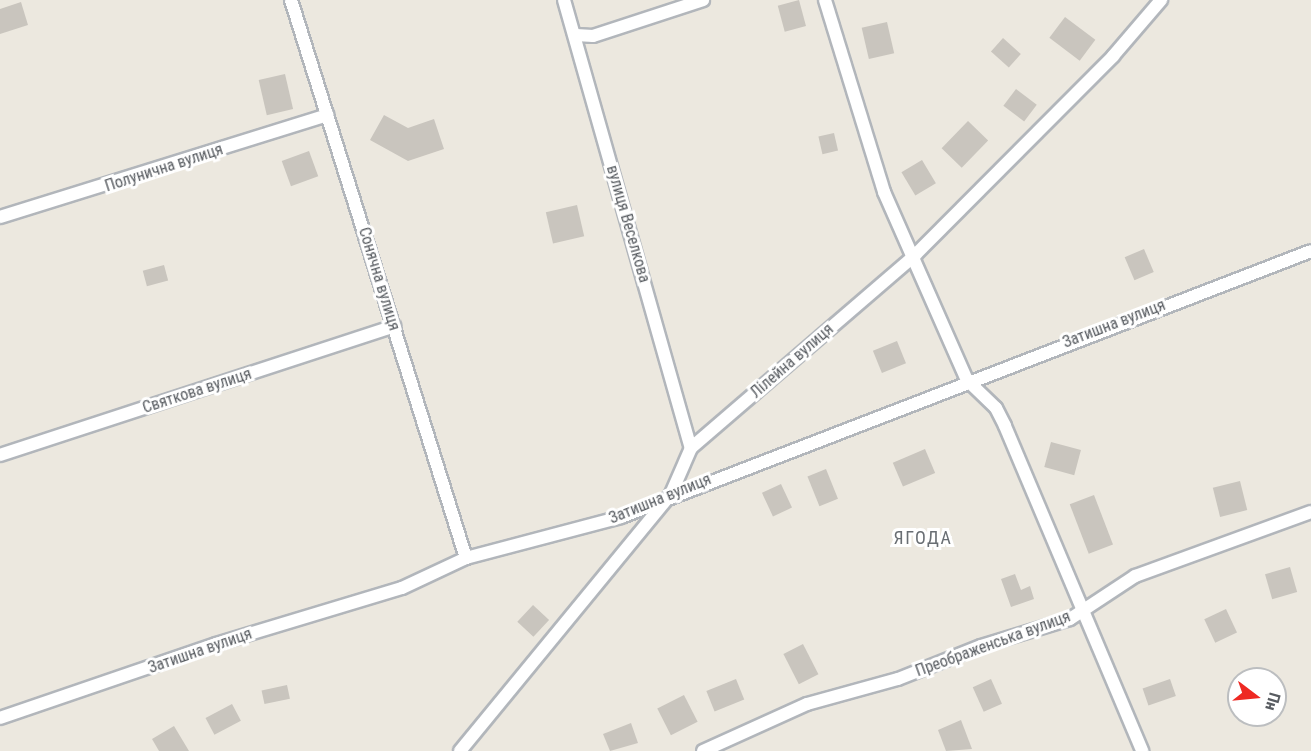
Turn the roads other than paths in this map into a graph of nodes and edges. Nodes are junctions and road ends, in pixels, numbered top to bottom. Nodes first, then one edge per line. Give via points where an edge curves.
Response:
1 (291, 0) edge
2 (564, 0) edge
3 (703, 0) edge
4 (825, 0) edge
5 (1161, 0) edge
6 (576, 35) junction
7 (327, 115) junction
8 (0, 218) edge
9 (1311, 251) edge
10 (915, 255) junction
11 (394, 326) junction
12 (967, 380) junction
13 (691, 448) junction
14 (0, 455) edge
15 (671, 494) junction
16 (1311, 512) edge
17 (466, 558) junction
18 (1084, 608) junction
19 (0, 718) edge
20 (460, 751) edge
21 (703, 751) edge
22 (1143, 751) edge

1 - 7 street, Сонячна вулиця
2 - 6 street, вулиця Веселкова
3 - 6 street via 593,36
4 - 10 street via 884,192
5 - 10 street, Лілейна вулиця via 1113,56
6 - 13 street, вулиця Веселкова
7 - 8 street, Полунична вулиця
7 - 11 street, Сонячна вулиця
9 - 12 street, Затишна вулиця
10 - 12 street
10 - 13 street, Лілейна вулиця
11 - 14 street, Святкова вулиця
11 - 17 street, Сонячна вулиця
12 - 15 street, Затишна вулиця
12 - 18 street via 996,408
13 - 15 street, Лілейна вулиця
15 - 17 street, Затишна вулиця via 621,517
15 - 20 street, Лілейна вулиця
16 - 18 street, Преображенська вулиця via 1135,576
17 - 19 street, Затишна вулиця via 402,588 216,644
18 - 21 street, Преображенська вулиця via 1070,619 981,646 898,679 807,704
18 - 22 street

